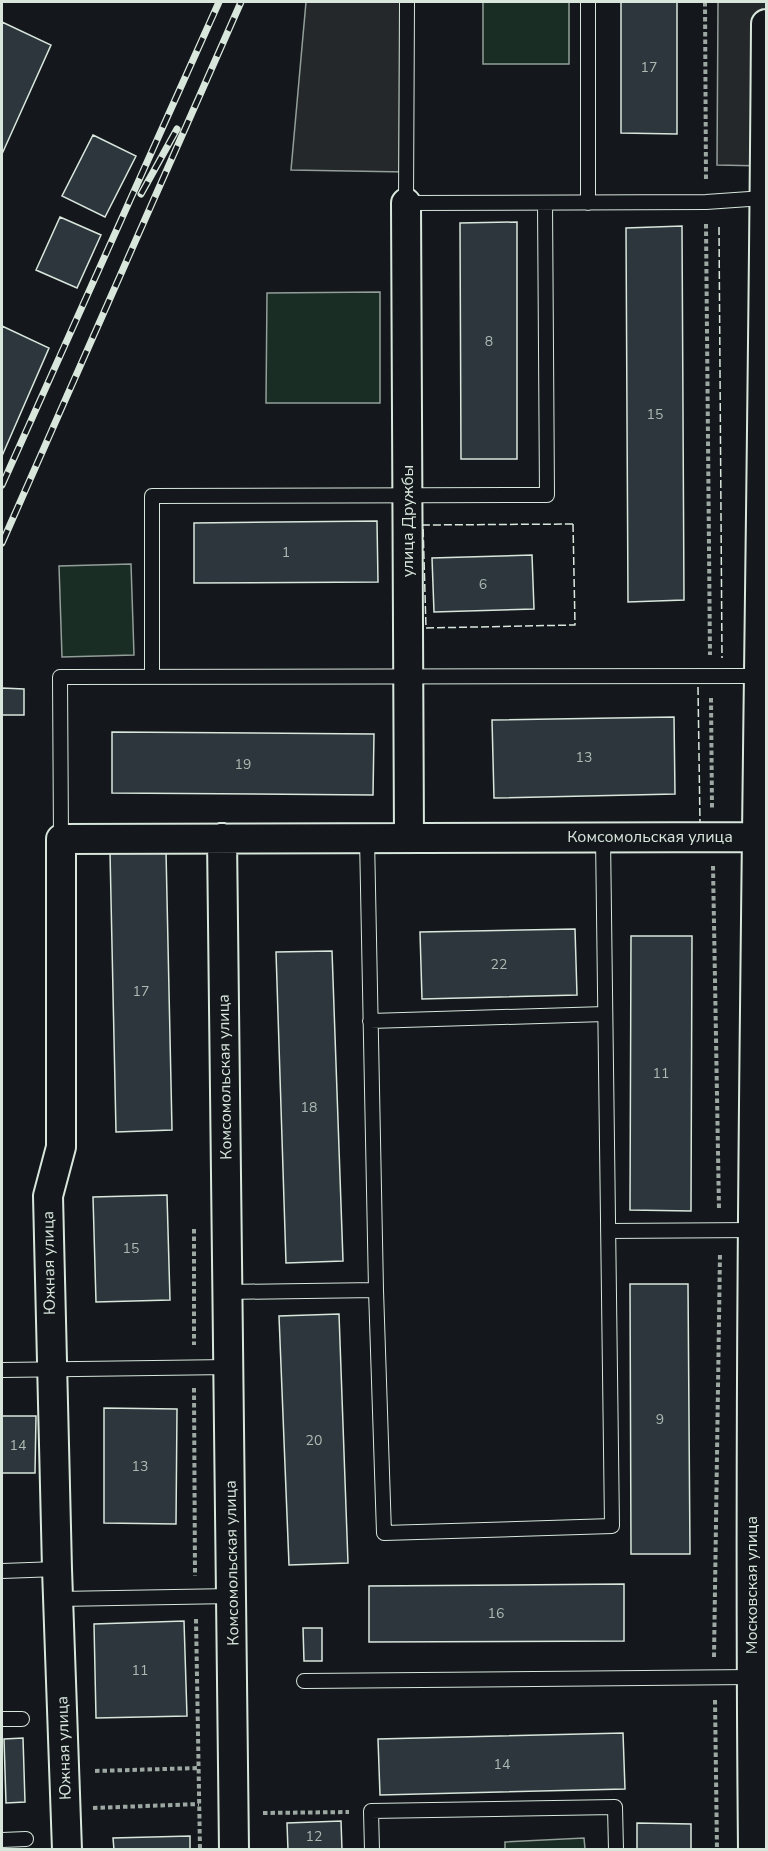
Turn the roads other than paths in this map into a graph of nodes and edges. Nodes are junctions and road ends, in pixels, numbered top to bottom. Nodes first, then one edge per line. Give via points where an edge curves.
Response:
1 (407, 2) edge
2 (588, 2) edge
3 (766, 24) edge
4 (764, 198) junction
5 (406, 203) junction
6 (545, 203) junction
7 (588, 203) junction
8 (408, 495) junction
9 (408, 676) junction
10 (760, 676) junction
11 (152, 677) junction
12 (603, 837) junction
13 (756, 837) junction
14 (222, 838) junction
15 (367, 838) junction
16 (409, 838) junction
17 (61, 839) junction
18 (605, 1014) junction
19 (370, 1021) junction
20 (754, 1230) junction
21 (608, 1231) junction
22 (376, 1290) junction
23 (228, 1292) junction
24 (229, 1367) junction
25 (2, 1370) edge
26 (52, 1370) junction
27 (57, 1569) junction
28 (2, 1571) edge
29 (232, 1596) junction
30 (58, 1599) junction
31 (751, 1677) junction
32 (304, 1681) dead end
33 (2, 1719) edge
34 (22, 1719) dead end
35 (26, 1839) dead end
36 (2, 1840) edge
37 (67, 1850) edge
38 (234, 1850) edge
39 (372, 1850) edge
40 (616, 1850) edge
41 (753, 1850) edge

1 - 5 lane
2 - 7 lane
3 - 4 street, Московская улица
4 - 7 lane
4 - 10 street, Московская улица
5 - 6 lane
5 - 8 street, улица Дружбы
6 - 7 lane
6 - 8 lane via 548,495
8 - 9 street, улица Дружбы
8 - 11 lane via 152,496
9 - 10 lane
9 - 11 lane
9 - 16 street, улица Дружбы
10 - 13 street, Московская улица
11 - 17 lane via 60,677
12 - 13 street, Комсомольская улица
12 - 16 street, Комсомольская улица
12 - 18 lane
13 - 20 street, Московская улица
14 - 15 street, Комсомольская улица
14 - 17 street
14 - 23 street, Комсомольская улица
15 - 16 street, Комсомольская улица
15 - 19 lane
17 - 26 street, Южная улица via 61,1147 48,1196
18 - 19 lane
18 - 21 lane
19 - 22 lane
20 - 21 lane
20 - 31 street, Московская улица
21 - 22 lane via 612,1526 384,1533
22 - 23 lane
23 - 24 street, Комсомольская улица
24 - 26 lane
24 - 29 street, Комсомольская улица
25 - 26 lane
26 - 27 street, Южная улица
27 - 28 lane
27 - 30 street, Южная улица
29 - 30 lane
29 - 38 street, Комсомольская улица
30 - 37 street, Южная улица
31 - 32 lane
31 - 41 street, Московская улица
33 - 34 lane
35 - 36 lane
39 - 40 lane via 371,1811 615,1807

